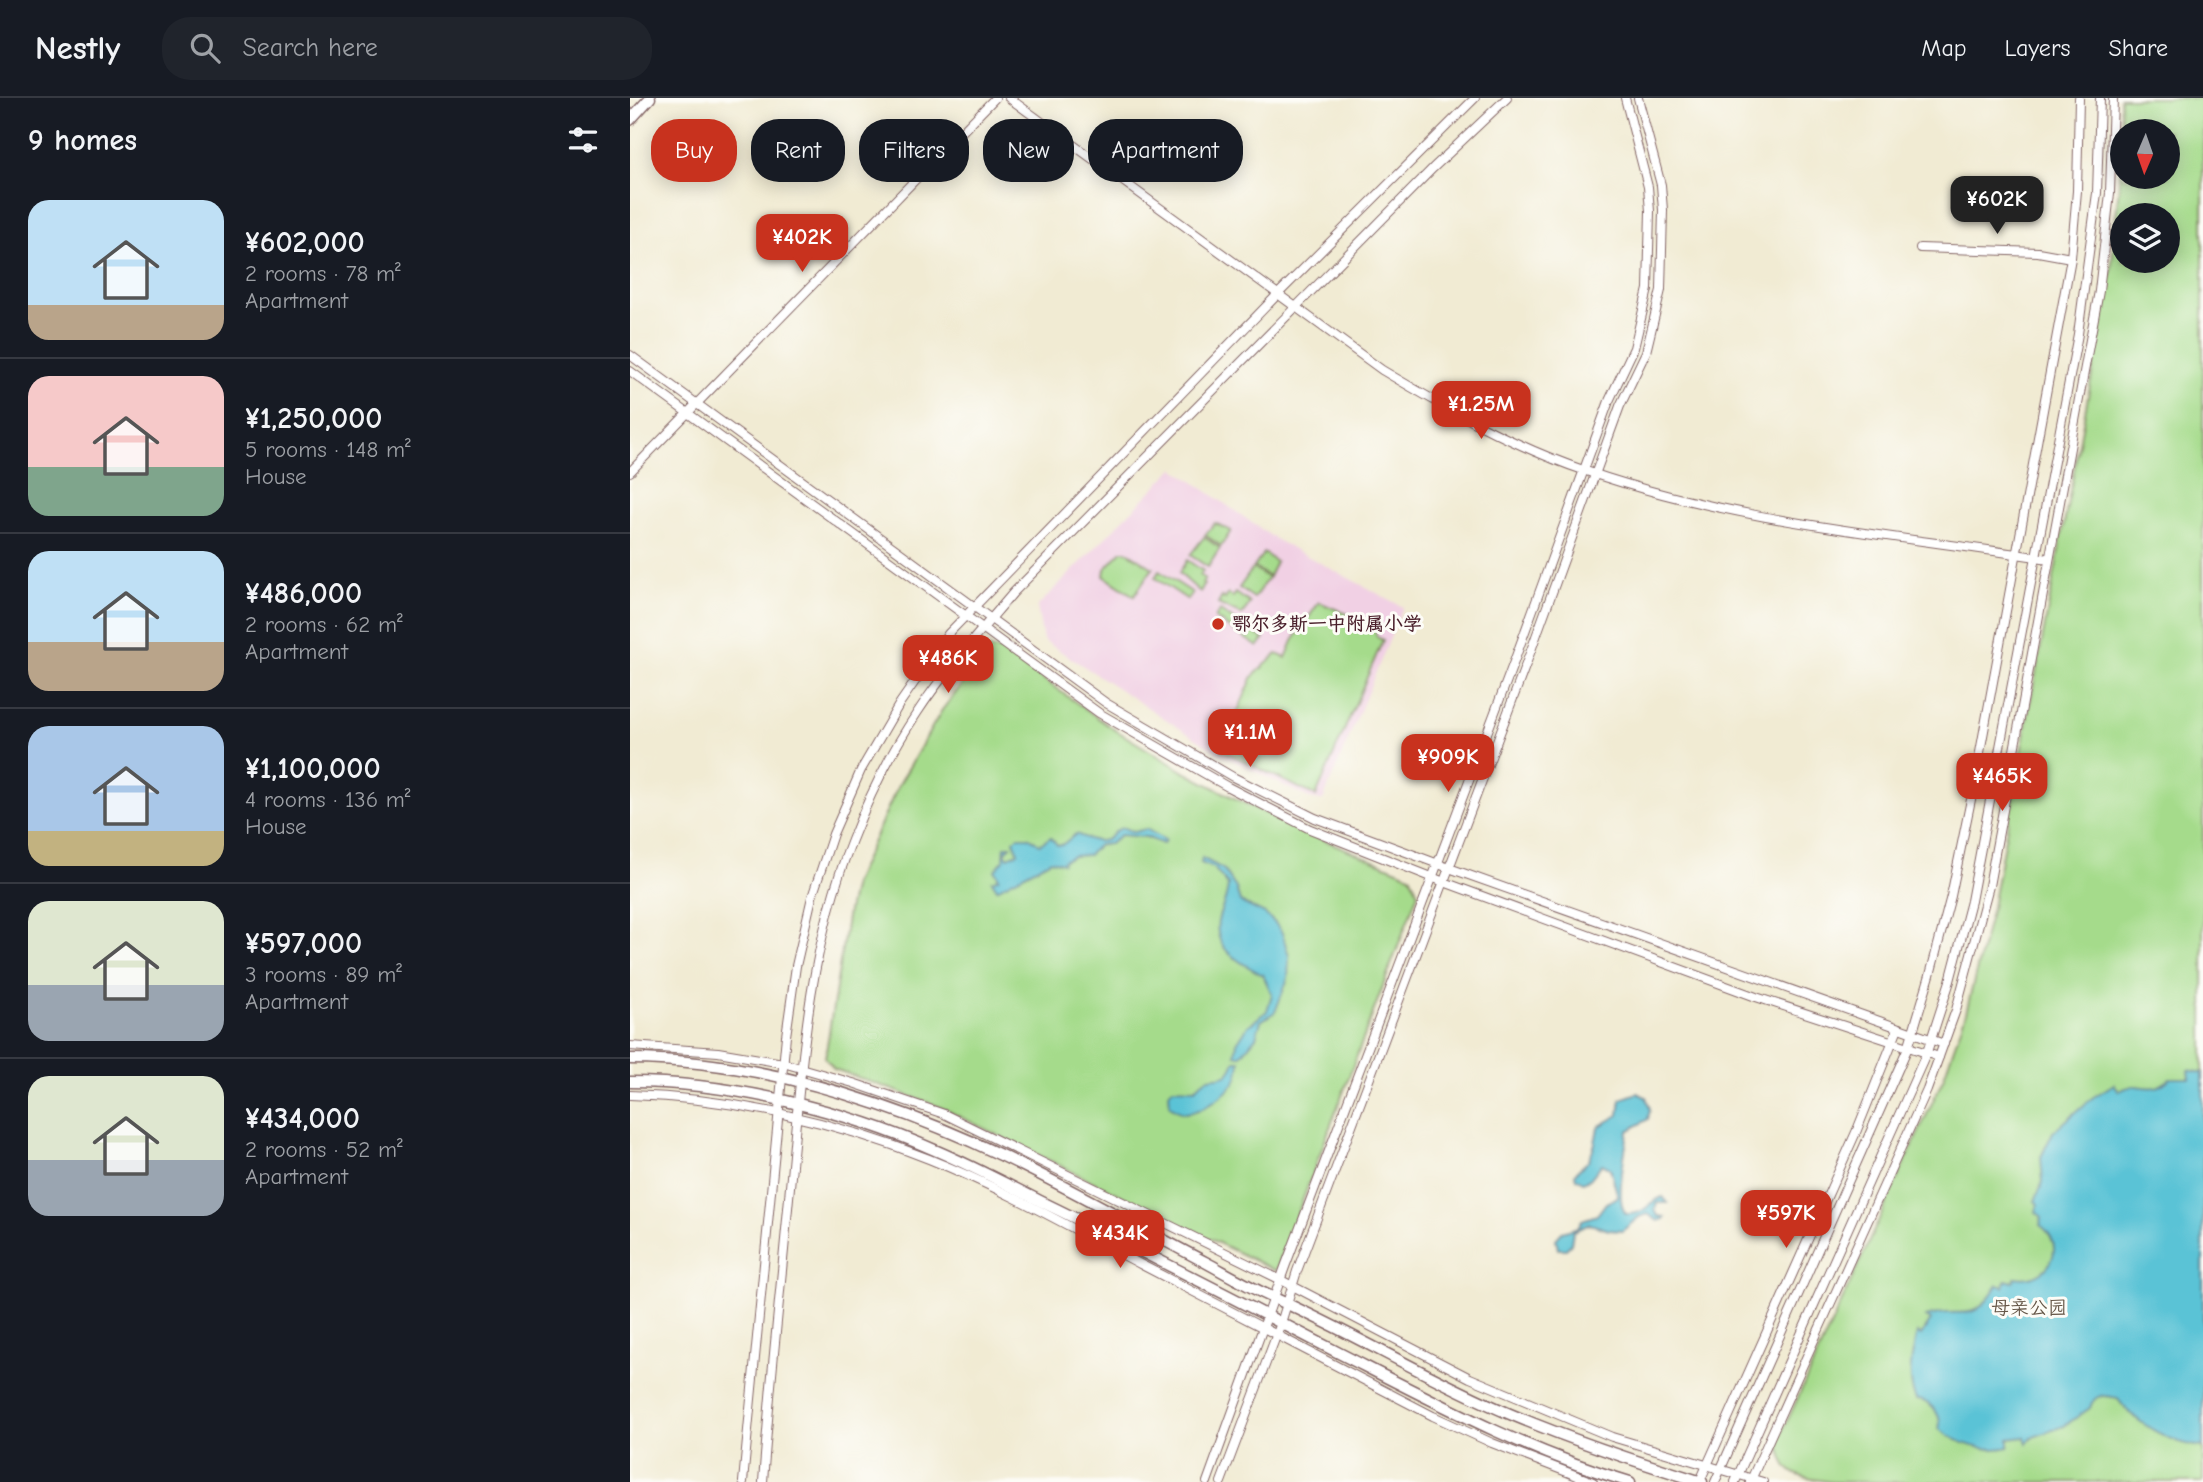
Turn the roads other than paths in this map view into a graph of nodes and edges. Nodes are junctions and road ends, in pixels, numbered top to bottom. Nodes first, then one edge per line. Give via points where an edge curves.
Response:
1 (650, 98) edge
2 (995, 98) edge
3 (1009, 98) edge
4 (1475, 98) edge
5 (1507, 98) edge
6 (1625, 98) edge
7 (1638, 98) edge
8 (2080, 98) edge
9 (2100, 98) edge
10 (2113, 98) edge
11 (630, 120) edge
12 (1920, 248) dead end
13 (2071, 258) junction
14 (1278, 295) junction
15 (1296, 307) junction
16 (630, 355) edge
17 (630, 371) edge
18 (698, 404) junction
19 (688, 412) junction
20 (1584, 471) junction
21 (630, 472) edge
22 (1595, 474) junction
23 (2015, 555) junction
24 (2036, 557) junction
25 (2049, 559) junction
26 (974, 606) junction
27 (966, 614) junction
28 (992, 618) junction
29 (984, 628) junction
30 (1438, 864) junction
31 (1449, 868) junction
32 (1433, 877) junction
33 (1444, 881) junction
34 (1898, 1028) junction
35 (1913, 1033) junction
36 (1932, 1040) junction
37 (1894, 1041) junction
38 (1944, 1044) junction
39 (1909, 1045) junction
40 (630, 1046) edge
41 (1927, 1052) junction
42 (1939, 1057) junction
43 (630, 1059) edge
44 (783, 1063) junction
45 (802, 1069) junction
46 (782, 1077) junction
47 (630, 1082) edge
48 (801, 1082) junction
49 (630, 1095) edge
50 (780, 1101) junction
51 (798, 1105) junction
52 (779, 1114) junction
53 (797, 1119) junction
54 (1280, 1280) junction
55 (1291, 1287) junction
56 (1274, 1298) junction
57 (1286, 1302) junction
58 (1266, 1323) junction
59 (1279, 1328) junction
60 (1707, 1466) junction
61 (1720, 1470) junction
62 (1737, 1479) edge
63 (1751, 1480) edge
64 (743, 1482) edge
65 (763, 1482) edge
66 (1208, 1482) edge
67 (1221, 1482) edge
68 (1593, 1482) edge
69 (1630, 1482) edge
70 (1701, 1482) edge
71 (1715, 1482) edge
72 (1763, 1482) edge

1 - 11 main road
2 - 18 street
3 - 14 street
4 - 14 street
5 - 15 street
6 - 20 street via 1648,187 1648,289 1634,348
7 - 22 street via 1661,185 1661,290 1646,352
8 - 13 street
9 - 24 street via 2090,261
10 - 25 street via 2110,192 2099,291
12 - 13 street via 2038,252
13 - 23 street
14 - 15 street
14 - 26 street
15 - 20 street via 1382,370 1445,407
15 - 28 street
16 - 18 street
17 - 19 street
18 - 19 street
18 - 26 street
19 - 21 street
19 - 27 street
20 - 22 street
20 - 30 street
22 - 23 street via 1752,516
22 - 31 street
23 - 24 street
23 - 35 street via 1951,896
24 - 25 street
24 - 36 street via 1970,901
25 - 38 street via 1989,886
26 - 27 street
26 - 28 street
27 - 29 street
27 - 44 street via 900,703 861,770 833,834 796,965
28 - 29 street
28 - 30 street via 1106,703 1233,777 1315,818
29 - 32 street via 1099,713 1228,788 1310,829
29 - 45 street via 917,713 852,840 815,970
30 - 31 street
30 - 32 street
31 - 33 street
31 - 34 street
32 - 33 street
32 - 54 street
33 - 37 street via 1756,997
33 - 55 street
34 - 35 street
34 - 37 street
35 - 36 street
35 - 39 street
36 - 38 street
36 - 41 street
37 - 39 street
37 - 60 street
38 - 42 street
39 - 41 street
39 - 61 street
40 - 44 street via 718,1052
41 - 42 street
41 - 62 street
42 - 63 street
43 - 46 main road via 660,1059
44 - 45 street
44 - 46 street
45 - 48 street
45 - 54 street via 944,1114
46 - 48 main road
46 - 50 street
47 - 50 main road via 658,1082
48 - 51 street
48 - 56 main road via 889,1108 985,1148
49 - 52 street
50 - 51 main road
50 - 52 street
51 - 53 street
51 - 58 main road via 936,1150 1089,1225
52 - 53 street
52 - 64 street
53 - 58 street via 854,1132 929,1159
53 - 65 street
54 - 55 street
54 - 56 street
55 - 57 street
55 - 60 street via 1471,1378 1612,1437
56 - 57 main road
56 - 58 street
57 - 59 street
57 - 70 main road via 1509,1413
58 - 59 main road
58 - 66 street
59 - 67 street
59 - 68 street via 1433,1416
59 - 69 main road via 1504,1435
60 - 61 street
60 - 70 street
61 - 62 street
61 - 71 street
62 - 63 street
63 - 72 street

